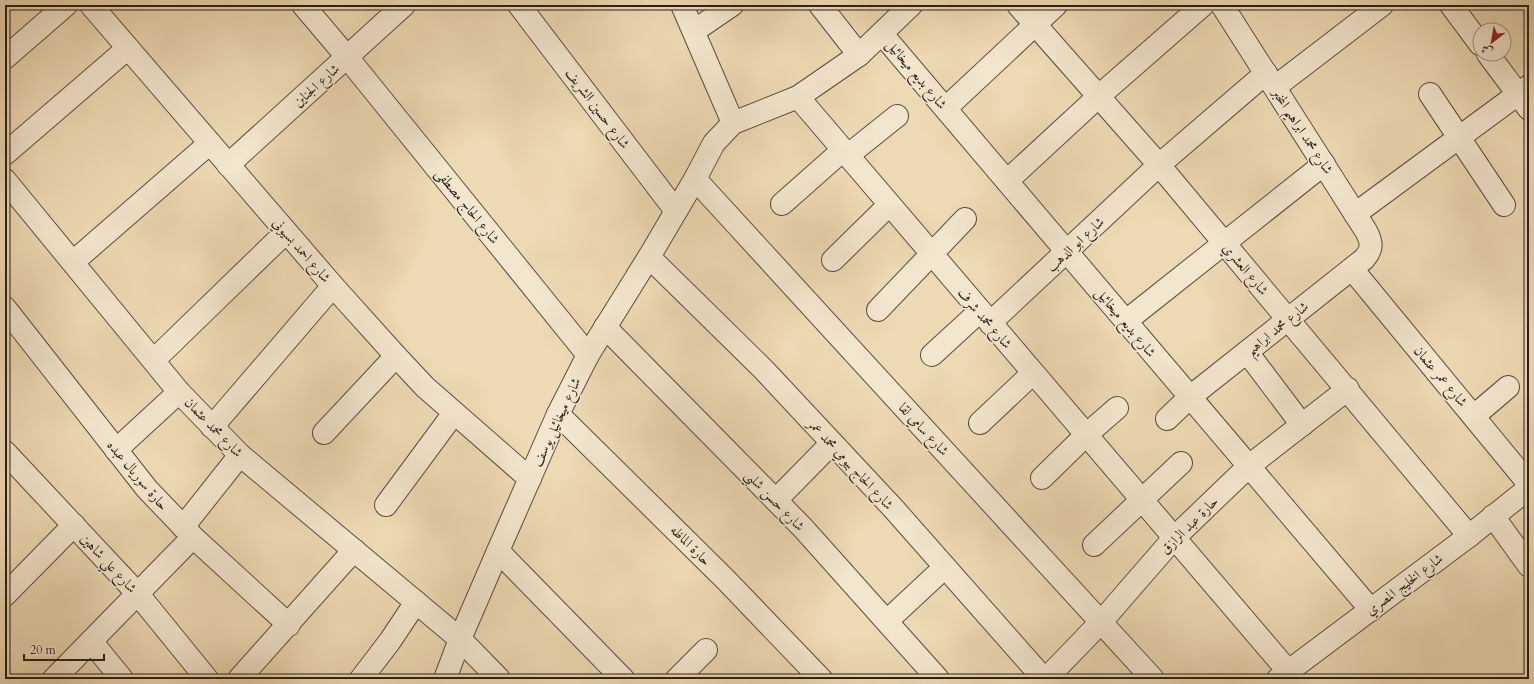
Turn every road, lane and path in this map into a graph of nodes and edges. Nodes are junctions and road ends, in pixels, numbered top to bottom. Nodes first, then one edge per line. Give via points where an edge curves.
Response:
1 (66, 5) edge
2 (303, 5) edge
3 (404, 5) edge
4 (519, 5) edge
5 (682, 5) edge
6 (732, 5) edge
7 (820, 5) edge
8 (1018, 5) edge
9 (1056, 5) edge
10 (1203, 5) edge
11 (1222, 5) edge
12 (1382, 5) edge
13 (1452, 5) edge
14 (97, 7) edge
15 (902, 8) edge
16 (1034, 24) junction
17 (694, 31) junction
18 (1472, 33) edge
19 (882, 34) junction
20 (128, 48) junction
21 (859, 55) junction
22 (347, 57) junction
23 (5, 58) edge
24 (1495, 62) edge
25 (1270, 80) junction
26 (1430, 94) dead end
27 (1099, 96) junction
28 (798, 97) junction
29 (1525, 97) edge
30 (946, 108) junction
31 (897, 116) dead end
32 (733, 123) junction
33 (1459, 137) junction
34 (210, 143) junction
35 (845, 153) junction
36 (5, 154) edge
37 (228, 164) junction
38 (1324, 164) junction
39 (1160, 165) junction
40 (695, 179) junction
41 (1007, 181) junction
42 (6, 184) edge
43 (782, 204) dead end
44 (1504, 205) dead end
45 (889, 206) junction
46 (676, 211) junction
47 (1355, 214) junction
48 (965, 219) dead end
49 (286, 232) junction
50 (1224, 244) junction
51 (1067, 251) junction
52 (932, 255) junction
53 (649, 257) junction
54 (833, 260) dead end
55 (73, 262) junction
56 (1358, 264) junction
57 (333, 286) junction
58 (5, 308) edge
59 (878, 310) dead end
60 (985, 317) junction
61 (1288, 319) junction
62 (1126, 321) junction
63 (605, 327) junction
64 (1248, 352) junction
65 (588, 355) junction
66 (932, 355) dead end
67 (396, 356) junction
68 (154, 360) junction
69 (1033, 373) junction
70 (1508, 387) dead end
71 (1348, 389) junction
72 (180, 392) junction
73 (1190, 397) junction
74 (1116, 408) dead end
75 (454, 413) junction
76 (558, 414) junction
77 (1474, 416) junction
78 (1167, 419) dead end
79 (980, 423) dead end
80 (1302, 425) junction
81 (212, 427) junction
82 (324, 433) dead end
83 (1086, 435) junction
84 (832, 443) junction
85 (116, 450) junction
86 (5, 452) edge
87 (240, 455) junction
88 (1181, 463) dead end
89 (1249, 466) junction
90 (1042, 478) dead end
91 (530, 479) junction
92 (1529, 484) edge
93 (1529, 488) edge
94 (776, 500) junction
95 (1142, 500) junction
96 (386, 505) dead end
97 (1493, 516) junction
98 (74, 525) junction
99 (188, 532) junction
100 (1469, 536) junction
101 (1174, 538) junction
102 (1094, 545) dead end
103 (354, 550) junction
104 (498, 550) junction
105 (1529, 566) edge
106 (945, 567) junction
107 (138, 593) junction
108 (5, 595) edge
109 (416, 602) junction
110 (1370, 610) junction
111 (886, 621) junction
112 (1101, 622) junction
113 (289, 625) junction
114 (460, 639) junction
115 (91, 641) junction
116 (706, 650) dead end
117 (1283, 675) edge
118 (54, 679) edge
119 (122, 679) edge
120 (207, 679) edge
121 (239, 679) edge
122 (361, 679) edge
123 (444, 679) edge
124 (499, 679) edge
125 (623, 679) edge
126 (677, 679) edge
127 (821, 679) edge
128 (938, 679) edge
129 (1045, 679) edge
130 (1153, 679) edge

1 - 23 street
2 - 22 street, شارع الحاج مصطفى
3 - 22 street, شارع الجناين
4 - 46 street, شارع حسين الشريف
5 - 17 street
6 - 17 street
7 - 21 street
8 - 16 street, شارع العشري
9 - 16 street
10 - 27 street
11 - 25 street, شارع محمد ابراهيم المخبر
12 - 25 street, شارع ابو الدهب
13 - 18 street
14 - 20 street, شارع احمد بسيوني
15 - 19 street
16 - 27 street, شارع العشري
16 - 30 street
17 - 32 street
19 - 21 street
19 - 30 street, شارع بديع ميخائيل
20 - 34 street, شارع احمد بسيوني
20 - 36 street
21 - 28 street
22 - 37 street, شارع الجناين
22 - 65 street, شارع الحاج مصطفى
24 - 29 street
25 - 38 street, شارع محمد ابراهيم المخبر
25 - 39 street, شارع ابو الدهب
26 - 33 street
27 - 39 street, شارع العشري
27 - 41 street
28 - 32 street
28 - 35 street, شارع محمد شرف
29 - 33 street
30 - 41 street, شارع بديع ميخائيل
31 - 35 street
32 - 40 street, شارع ميخائيل يوسف via 714,143
33 - 44 street
33 - 47 street
34 - 37 street, شارع احمد بسيوني
34 - 55 street
35 - 43 street
35 - 45 street, شارع محمد شرف
37 - 49 street, شارع احمد بسيوني
38 - 47 street, شارع محمد ابراهيم المخبر
38 - 50 street
39 - 50 street, شارع العشري
39 - 51 street, شارع ابو الدهب
40 - 46 street, شارع ميخائيل يوسف
40 - 112 street, شارع سامي لقا
41 - 51 street, شارع بديع ميخائيل
42 - 55 street, شارع محمد عثمان
45 - 52 street, شارع محمد شرف
45 - 54 street
46 - 53 street, شارع ميخائيل يوسف
47 - 56 street, شارع محمد ابراهيم المخبر via 1372,246
48 - 52 street
49 - 57 street, شارع احمد بسيوني
49 - 68 street
50 - 61 street, شارع العشري
50 - 62 street
51 - 60 street, شارع ابو الدهب
51 - 62 street, شارع بديع ميخائيل
52 - 59 street
52 - 60 street, شارع محمد شرف
53 - 63 street, شارع ميخائيل يوسف
53 - 84 street, شارع الحاج بيومي محمد عمر via 764,370
55 - 68 street, شارع محمد عثمان
56 - 61 street, شارع محمد ابراهيم
56 - 77 street, شارع عمر عثمان
57 - 67 street, شارع احمد بسيوني
57 - 81 street
58 - 85 street, حارة سوريال عبده
60 - 66 street, شارع ابو الدهب
60 - 69 street, شارع محمد شرف
61 - 64 street, شارع محمد ابراهيم
61 - 71 street, شارع العشري
62 - 73 street, شارع بديع ميخائيل
63 - 65 street, شارع ميخائيل يوسف
63 - 94 street, شارع حسن شلبي
64 - 73 street, شارع محمد ابراهيم
64 - 80 street
65 - 76 street, شارع ميخائيل يوسف
67 - 75 street, شارع احمد بسيوني
67 - 82 street
68 - 72 street, شارع محمد عثمان
69 - 79 street
69 - 83 street, شارع محمد شرف
70 - 77 street
71 - 80 street, حارة عبد الرازق
71 - 100 street, شارع العشري
72 - 81 street, شارع محمد عثمان
72 - 85 street
73 - 78 street, شارع محمد ابراهيم
73 - 89 street, شارع بديع ميخائيل
74 - 83 street
75 - 91 street, شارع احمد بسيوني
75 - 96 street
76 - 91 street, شارع ميخائيل يوسف
76 - 127 street, حارة الماظه via 726,580
77 - 92 street, شارع عمر عثمان
80 - 89 street, حارة عبد الرازق
81 - 87 street, شارع محمد عثمان
83 - 90 street
83 - 95 street, شارع محمد شرف
84 - 94 street
84 - 106 street, شارع الحاج بيومي محمد عمر
85 - 99 street, حارة سوريال عبده via 147,489
86 - 98 street, شارع علي شاهين
87 - 99 street
87 - 103 street, شارع محمد عثمان
88 - 95 street
89 - 101 street, حارة عبد الرازق
89 - 110 street, شارع بديع ميخائيل
91 - 104 street, شارع ميخائيل يوسف
93 - 97 street, شارع الخليج المصري
94 - 111 street, شارع حسن شلبي
95 - 101 street, شارع محمد شرف
95 - 102 street
97 - 100 street, شارع الخليج المصري
97 - 105 street
98 - 107 street, شارع علي شاهين
98 - 108 street
99 - 107 street
99 - 113 street, حارة سوريال عبده
100 - 110 street, شارع الخليج المصري
101 - 112 street, حارة عبد الرازق
101 - 117 street, شارع محمد شرف
103 - 109 street, شارع محمد عثمان
103 - 113 street
104 - 114 street, شارع ميخائيل يوسف
104 - 125 street
106 - 111 street
106 - 129 street, شارع الحاج بيومي محمد عمر
107 - 115 street
107 - 120 street, شارع علي شاهين
109 - 114 street, شارع محمد عثمان
109 - 122 street
110 - 117 street, شارع الخليج المصري
111 - 128 street, شارع حسن شلبي
112 - 129 street, حارة عبد الرازق
112 - 130 street, شارع سامي لقا
113 - 121 street
114 - 123 street, شارع ميخائيل يوسف
114 - 124 street, شارع محمد عثمان
115 - 118 street
115 - 119 street
116 - 126 street

